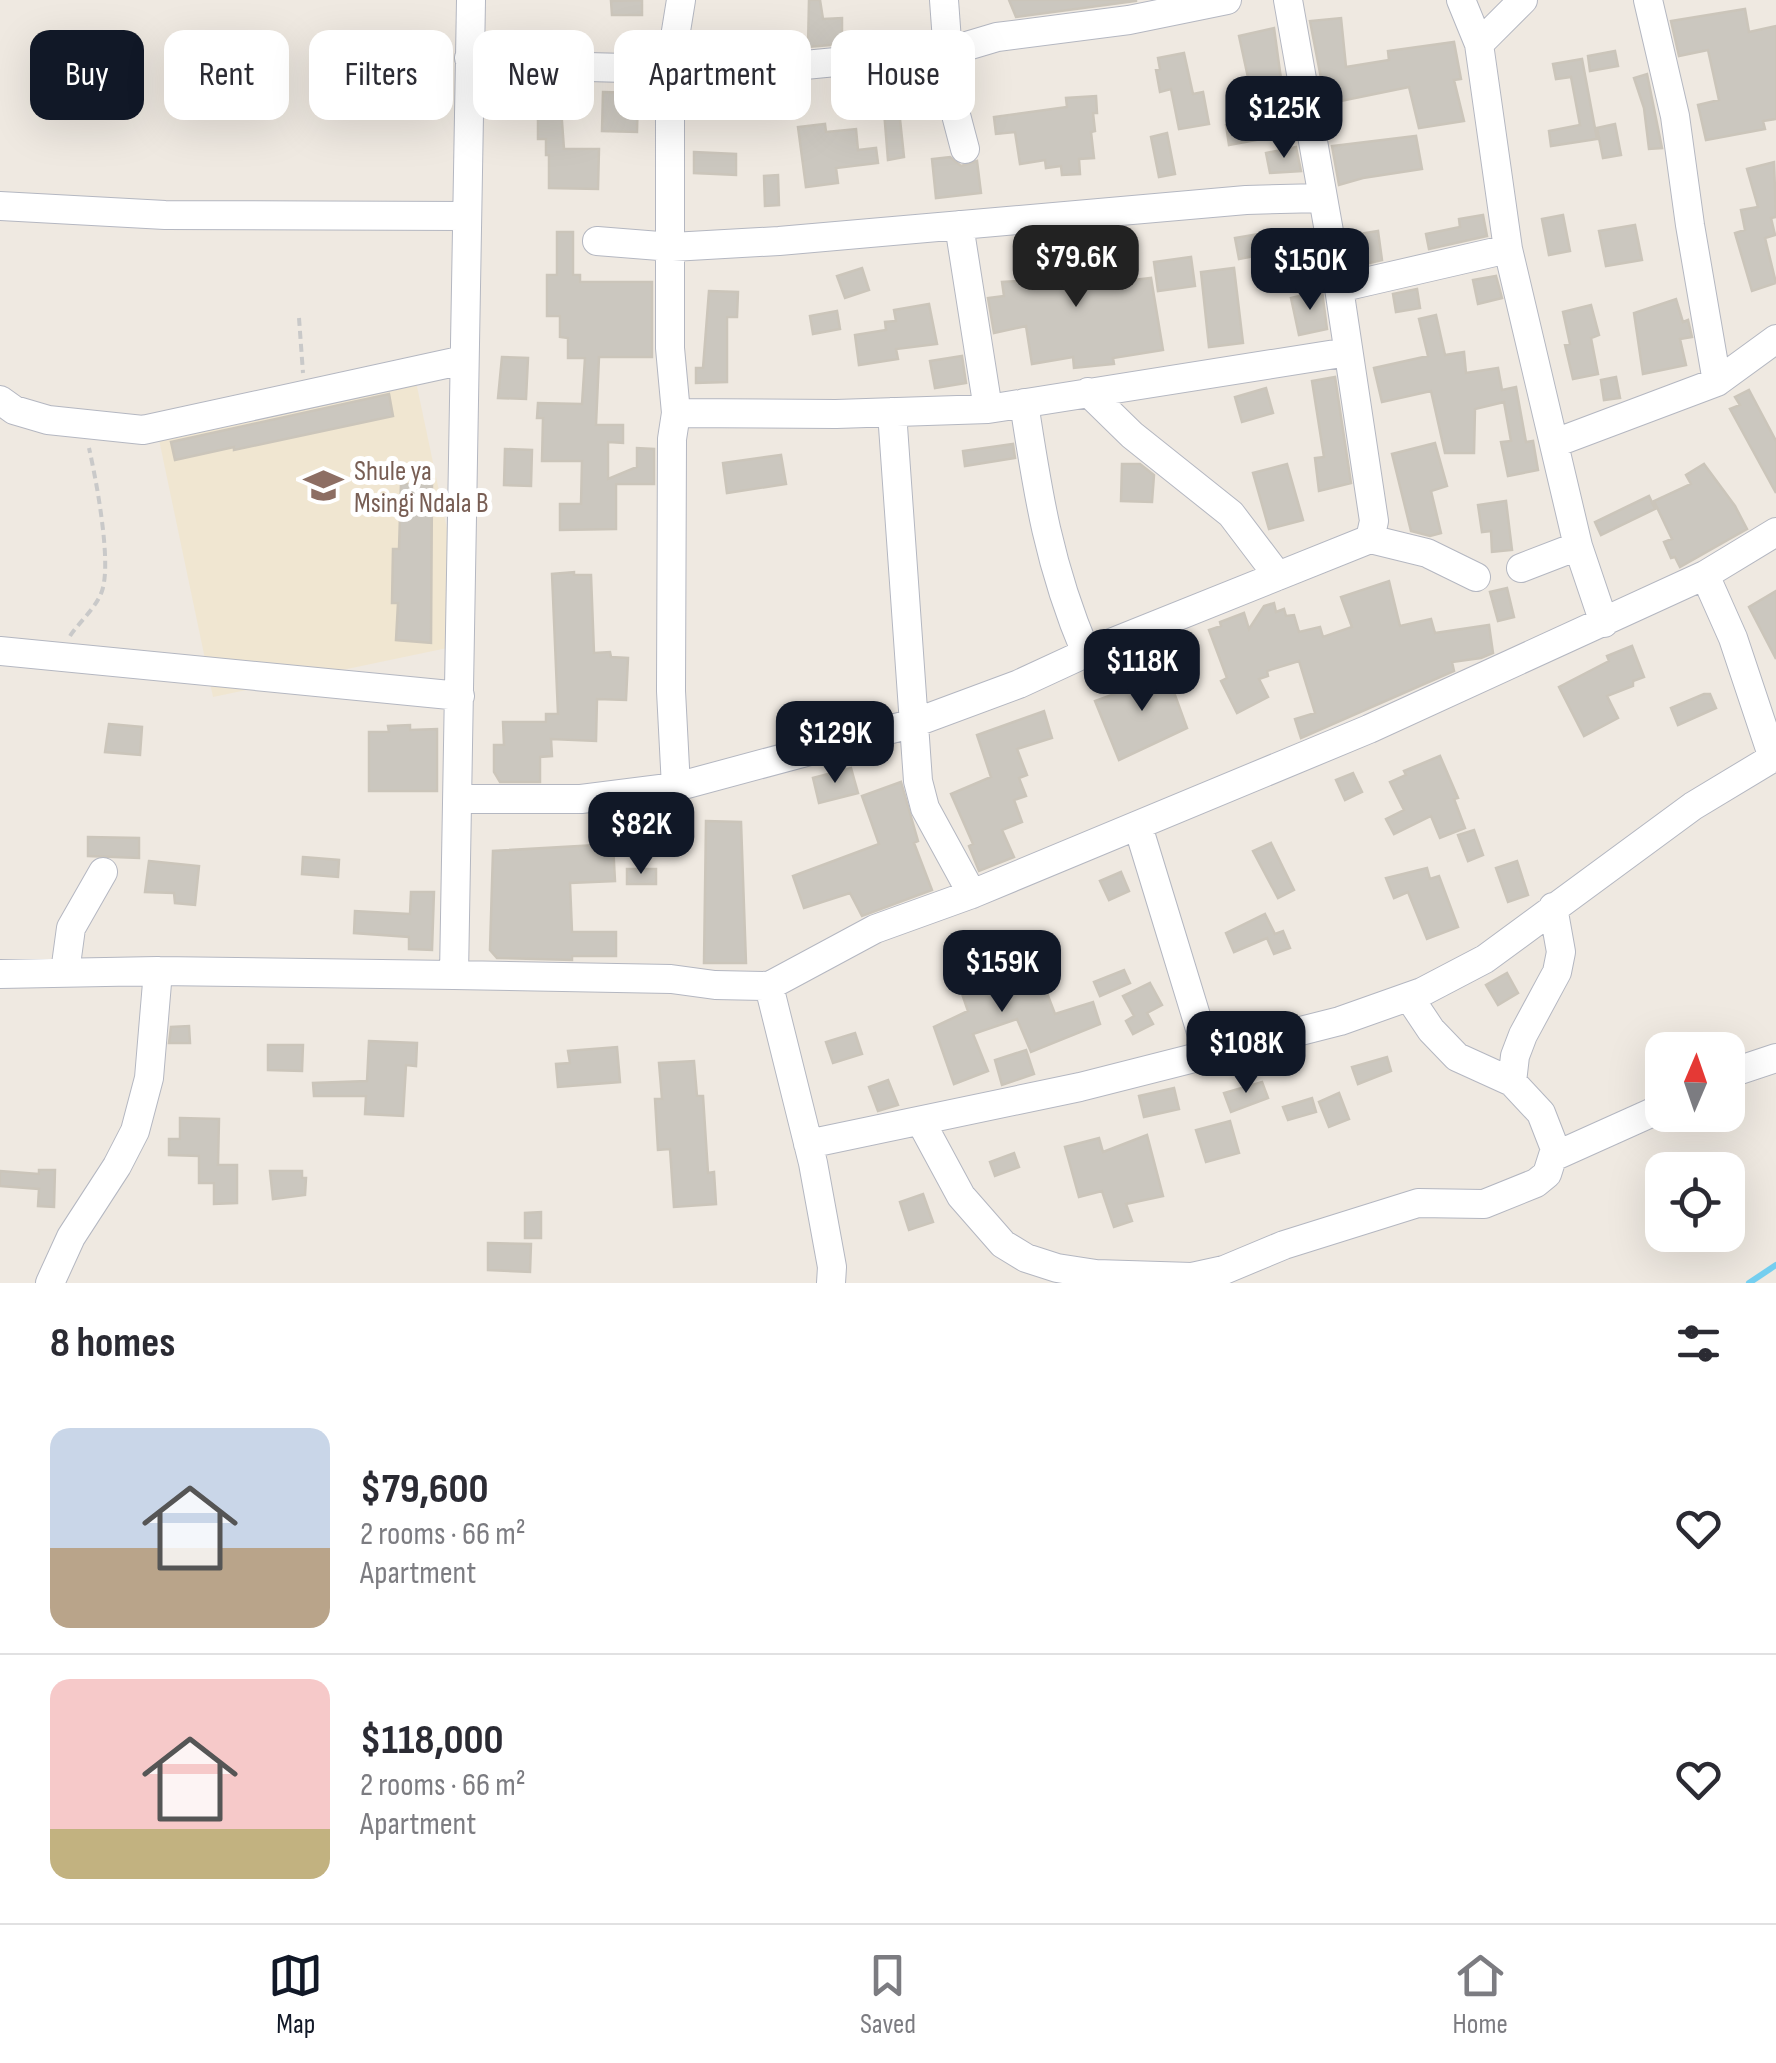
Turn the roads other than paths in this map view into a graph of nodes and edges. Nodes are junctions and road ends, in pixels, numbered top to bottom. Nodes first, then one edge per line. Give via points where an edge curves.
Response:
1 (471, 0) edge
2 (680, 0) edge
3 (944, 0) edge
4 (1227, 0) edge
5 (1288, 0) edge
6 (1460, 0) edge
7 (1523, 0) edge
8 (1648, 0) edge
9 (1127, 10) edge
10 (676, 30) edge
11 (948, 30) edge
12 (975, 44) edge
13 (1479, 44) junction
14 (470, 58) junction
15 (614, 67) edge
16 (671, 120) edge
17 (957, 120) edge
18 (965, 149) dead end
19 (1322, 198) junction
20 (0, 206) edge
21 (466, 216) junction
22 (958, 225) junction
23 (597, 241) dead end
24 (672, 247) junction
25 (1508, 249) junction
26 (1339, 288) junction
27 (1776, 339) edge
28 (1348, 352) junction
29 (464, 360) junction
30 (1717, 382) junction
31 (1088, 392) junction
32 (0, 400) edge
33 (1024, 403) junction
34 (988, 409) junction
35 (676, 412) junction
36 (892, 412) junction
37 (1556, 443) junction
38 (1776, 532) edge
39 (1370, 539) junction
40 (1578, 546) junction
41 (1522, 568) dead end
42 (1705, 575) junction
43 (1278, 576) junction
44 (1476, 577) dead end
45 (1604, 623) junction
46 (0, 651) edge
47 (1086, 653) junction
48 (460, 696) junction
49 (914, 724) junction
50 (1774, 757) edge
51 (676, 787) junction
52 (457, 799) junction
53 (1138, 826) junction
54 (103, 872) dead end
55 (972, 894) junction
56 (1553, 907) junction
57 (158, 971) junction
58 (65, 972) junction
59 (0, 974) edge
60 (454, 974) junction
61 (769, 986) junction
62 (1409, 997) junction
63 (1208, 1055) junction
64 (1776, 1058) edge
65 (1745, 1068) edge
66 (1512, 1082) junction
67 (1645, 1116) edge
68 (921, 1122) junction
69 (808, 1144) junction
70 (1552, 1157) junction
71 (50, 1283) edge
72 (831, 1283) edge

1 - 14 street
2 - 10 street
3 - 11 street
4 - 9 street
5 - 19 street
6 - 13 street
7 - 13 street
8 - 30 street via 1676,116
9 - 12 street
13 - 25 street
14 - 15 street
14 - 21 street
16 - 24 street
17 - 18 street
19 - 22 street
19 - 26 street
20 - 21 street via 165,215
21 - 29 street
22 - 24 street
22 - 34 street
23 - 24 street
24 - 35 street
25 - 26 street
25 - 37 street
26 - 28 street
27 - 30 street
28 - 31 street
28 - 39 street via 1374,522
29 - 32 street via 143,430 35,417
29 - 48 street
30 - 37 street
31 - 33 street
31 - 43 street via 1231,514
33 - 34 street
33 - 47 street via 1048,546
34 - 36 street
35 - 36 street
35 - 51 street
36 - 49 street
37 - 40 street
38 - 42 street
39 - 43 street
39 - 44 street via 1427,553
40 - 41 street
40 - 45 street
42 - 45 street
42 - 50 street
43 - 47 street
45 - 53 street
46 - 48 street
47 - 49 street
48 - 52 street
49 - 51 street
49 - 55 street via 925,808
50 - 56 street
51 - 52 street via 581,799
52 - 60 street
53 - 55 street
53 - 63 street
54 - 58 street via 71,928
55 - 61 street via 875,929
56 - 62 street via 1471,967
56 - 66 street via 1561,952 1557,972 1524,1035
57 - 58 street
57 - 60 street
57 - 71 street via 149,1078 135,1131
58 - 59 street
60 - 61 street
61 - 69 street
62 - 63 street
62 - 66 street via 1457,1056
63 - 68 street
64 - 65 street
66 - 70 street via 1541,1113
67 - 70 street
68 - 69 street
68 - 70 street via 962,1196 1003,1244 1026,1258 1096,1274 1192,1276 1418,1203 1484,1204 1536,1183
69 - 72 street

